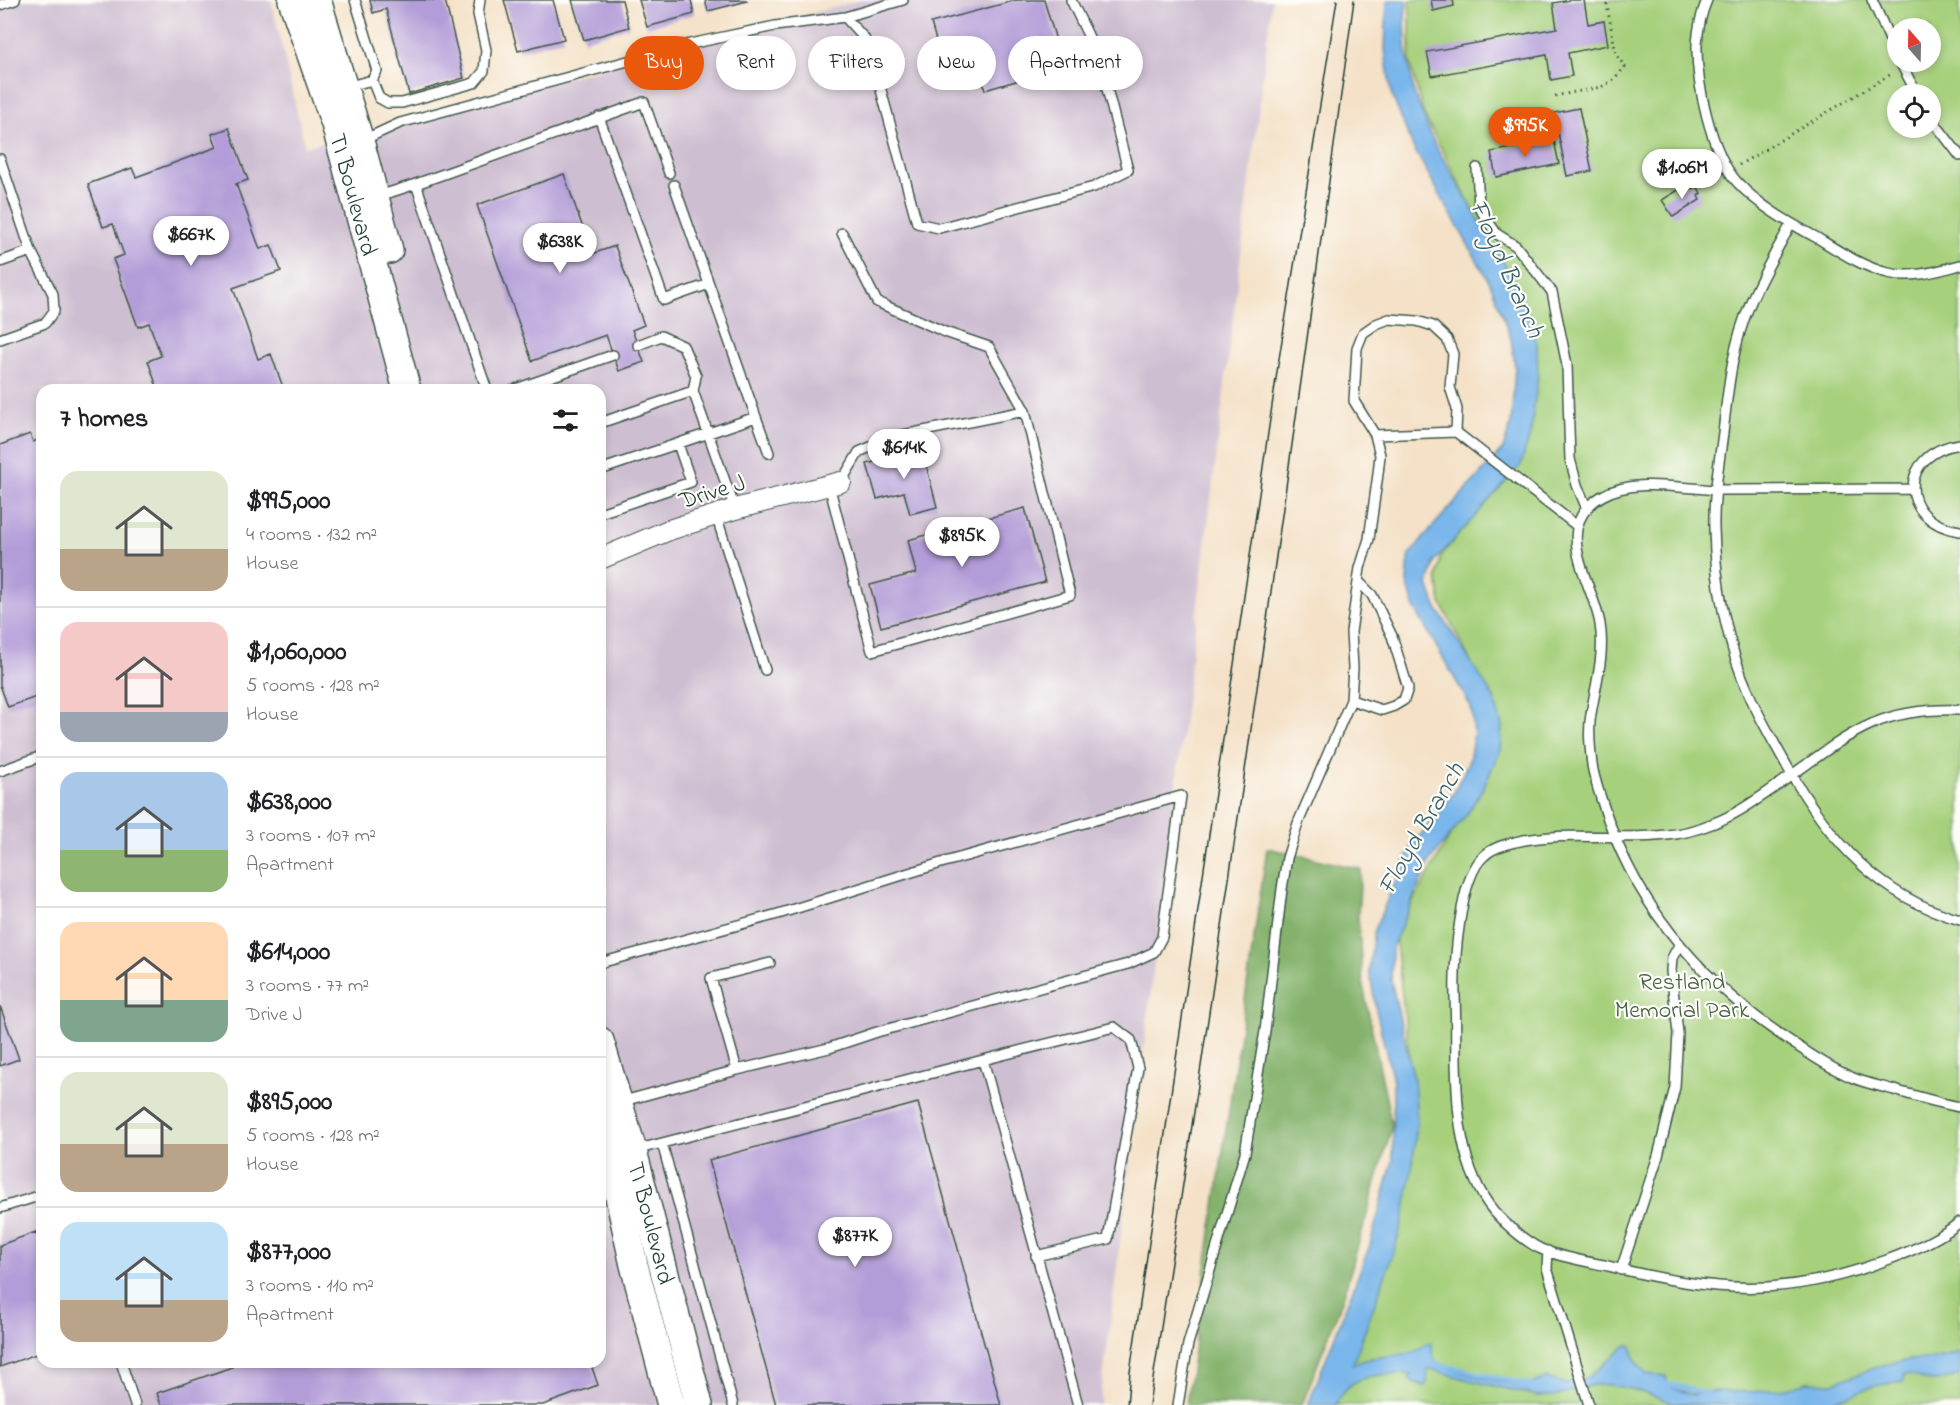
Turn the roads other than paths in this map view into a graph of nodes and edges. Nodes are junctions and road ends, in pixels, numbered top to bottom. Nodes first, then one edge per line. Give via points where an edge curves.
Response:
1 (15, 0) edge
2 (292, 0) edge
3 (317, 0) edge
4 (356, 0) edge
5 (480, 0) edge
6 (903, 0) edge
7 (1071, 0) edge
8 (1707, 0) edge
9 (1872, 0) edge
10 (0, 5) edge
11 (845, 17) junction
12 (1887, 33) edge
13 (372, 80) junction
14 (344, 88) junction
15 (599, 117) junction
16 (1941, 131) edge
17 (351, 144) junction
18 (1960, 156) edge
19 (0, 159) edge
20 (1477, 168) dead end
21 (669, 173) dead end
22 (416, 184) junction
23 (674, 184) dead end
24 (375, 198) junction
25 (1791, 224) junction
26 (842, 233) dead end
27 (31, 251) junction
28 (0, 262) edge
29 (1960, 265) edge
30 (709, 284) junction
31 (0, 339) edge
32 (638, 345) dead end
33 (613, 355) dead end
34 (406, 384) edge
35 (423, 384) edge
36 (485, 384) edge
37 (530, 384) edge
38 (693, 391) junction
39 (1025, 411) junction
40 (756, 417) junction
41 (606, 421) edge
42 (1456, 432) junction
43 (708, 434) junction
44 (1375, 435) junction
45 (678, 444) junction
46 (1960, 444) edge
47 (769, 453) dead end
48 (606, 468) edge
49 (835, 483) junction
50 (1913, 489) junction
51 (1716, 490) junction
52 (1587, 509) junction
53 (606, 511) edge
54 (726, 512) junction
55 (1577, 526) junction
56 (1960, 531) edge
57 (606, 556) edge
58 (1359, 582) junction
59 (765, 670) dead end
60 (1351, 700) junction
61 (1960, 710) edge
62 (36, 758) edge
63 (0, 771) edge
64 (1793, 776) junction
65 (1614, 837) junction
66 (1960, 920) edge
67 (1679, 945) junction
68 (606, 961) edge
69 (770, 963) dead end
70 (983, 1060) junction
71 (737, 1070) junction
72 (606, 1084) edge
73 (609, 1106) edge
74 (1960, 1107) edge
75 (662, 1143) junction
76 (633, 1151) junction
77 (36, 1197) edge
78 (0, 1208) edge
79 (1960, 1222) edge
80 (1548, 1251) junction
81 (1036, 1256) junction
82 (1621, 1269) junction
83 (122, 1368) edge
84 (135, 1405) edge
85 (671, 1405) edge
86 (699, 1405) edge
87 (734, 1405) edge
88 (1078, 1405) edge
89 (1178, 1405) edge
90 (1589, 1405) edge

1 - 10 lane
2 - 17 street, TI Boulevard via 323,86
3 - 14 street, TI Boulevard
4 - 13 lane via 377,71
5 - 13 lane via 478,14 486,50 484,71 474,82 402,103 388,103 379,98
6 - 11 lane
7 - 11 lane via 1099,58 1128,170 1095,187 939,228 918,224 871,53
8 - 25 lane via 1699,26 1698,67 1707,118 1721,158 1737,182
9 - 12 lane
11 - 17 lane via 775,26 690,44 400,123
13 - 14 lane
14 - 17 street, TI Boulevard
15 - 21 lane via 644,102
15 - 22 lane
15 - 30 lane via 664,300
16 - 18 lane
17 - 24 street, TI Boulevard
17 - 34 street, TI Boulevard
19 - 27 lane
20 - 52 lane via 1479,207 1483,214 1497,234 1516,246 1552,292 1567,365 1570,459
22 - 24 lane
22 - 36 lane
23 - 30 lane
24 - 35 street, TI Boulevard
25 - 29 lane via 1850,257 1889,273 1925,273
25 - 51 lane via 1749,305 1739,335 1732,361
26 - 39 lane via 878,303 989,347
27 - 28 lane
27 - 31 lane via 53,294 54,311 45,323
30 - 40 lane
32 - 38 lane via 661,336 683,346 696,376
33 - 37 lane
38 - 41 lane
38 - 43 lane
39 - 49 lane via 893,437 859,452
39 - 49 lane via 1070,595 872,651
40 - 43 lane
40 - 47 lane
42 - 44 lane
42 - 44 lane via 1457,409 1450,387 1453,354 1447,339 1433,326 1389,319 1363,333 1357,348 1354,401
42 - 55 lane
43 - 45 lane
43 - 54 lane
44 - 58 lane via 1380,455 1378,474
45 - 48 lane
45 - 53 lane via 691,482
46 - 50 lane via 1941,449 1924,461 1913,478
49 - 54 street, Drive J
50 - 51 lane
50 - 56 lane via 1926,517 1944,528
51 - 52 lane via 1630,487 1601,496
51 - 64 lane via 1716,564 1730,638 1749,695
52 - 55 lane
54 - 57 street, Drive J
54 - 59 lane
55 - 65 lane via 1576,546 1600,621 1602,641 1602,662 1591,717 1593,766
58 - 60 lane via 1352,632
58 - 60 lane via 1372,595 1392,636 1408,688 1404,699 1382,710
60 - 89 lane via 1287,858 1245,1153 1188,1344
61 - 64 lane via 1903,714 1869,725
62 - 63 lane
64 - 65 lane via 1713,824 1666,836
64 - 66 lane via 1816,814 1867,870 1904,897
65 - 67 lane via 1648,903
65 - 80 lane via 1538,837 1506,844 1485,854 1469,883 1457,943 1457,1095 1467,1157 1479,1189 1493,1211
67 - 74 lane via 1736,1002 1829,1066 1854,1078
67 - 82 lane via 1671,971 1678,1033 1675,1087 1658,1156
68 - 71 lane via 1181,796 1162,937 1154,952 1128,964
69 - 71 lane via 711,978
70 - 75 lane
70 - 81 lane
70 - 81 lane via 1114,1027 1131,1040 1138,1068 1108,1239
71 - 73 lane
72 - 73 street, TI Boulevard
73 - 76 street, TI Boulevard
73 - 85 street, TI Boulevard via 629,1245
75 - 76 lane
75 - 87 lane
76 - 86 street, TI Boulevard
77 - 78 lane
79 - 82 lane via 1934,1240 1900,1255 1837,1276 1776,1288 1734,1288
80 - 82 lane
80 - 90 lane via 1547,1268
81 - 88 lane
83 - 84 lane

